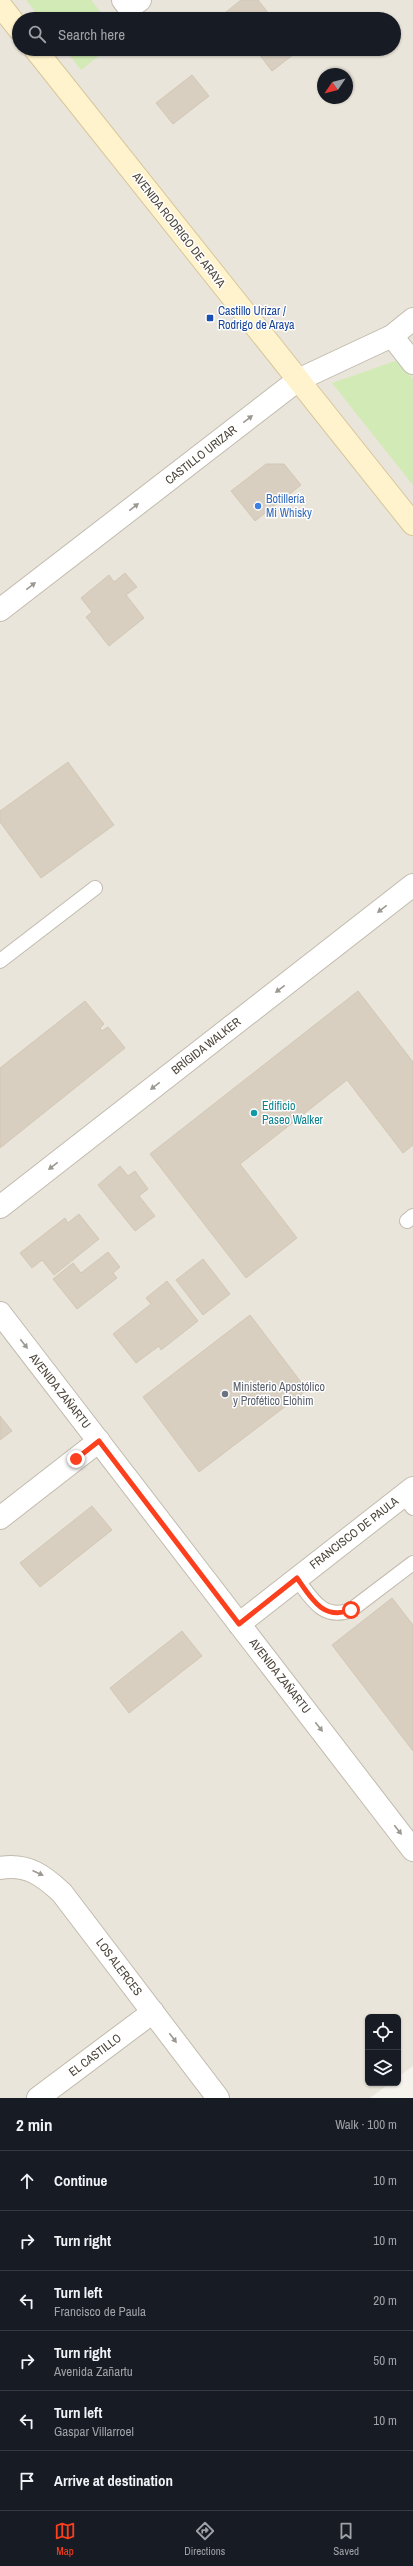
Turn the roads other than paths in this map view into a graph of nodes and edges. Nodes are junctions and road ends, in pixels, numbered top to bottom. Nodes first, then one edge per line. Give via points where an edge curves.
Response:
1 (0, 5) edge
2 (12, 20) edge
3 (41, 56) edge
4 (413, 319) edge
5 (392, 336) junction
6 (413, 363) edge
7 (298, 380) junction
8 (413, 524) edge
9 (0, 610) edge
10 (413, 885) edge
11 (95, 888) dead end
12 (0, 961) edge
13 (0, 1207) edge
14 (0, 1313) edge
15 (99, 1441) junction
16 (410, 1497) edge
17 (0, 1518) edge
18 (413, 1563) edge
19 (297, 1578) junction
20 (239, 1624) junction
21 (413, 1850) edge
22 (0, 1868) edge
23 (153, 2012) junction
24 (38, 2098) edge
25 (218, 2098) edge

1 - 2 main road
3 - 7 main road, AVENIDA RODRIGO DE ARAYA
4 - 5 street, CASTILLO URIZAR
5 - 6 street
5 - 7 street, CASTILLO URIZAR
7 - 8 main road, AVENIDA RODRIGO DE ARAYA
9 -> 7 street, CASTILLO URIZAR
10 -> 13 street, BRÍGIDA WALKER
11 - 12 lane
14 -> 15 street, AVENIDA ZAÑARTU
15 - 17 street
15 - 20 street, AVENIDA ZAÑARTU
16 - 19 street, FRANCISCO DE PAULA
18 - 19 lane via 351,1610 343,1613 334,1614 318,1607
19 - 20 street, FRANCISCO DE PAULA
20 -> 21 street, AVENIDA ZAÑARTU
22 -> 23 street, LOS ALERCES via 25,1868 44,1876 62,1893
23 - 24 street, EL CASTILLO
23 -> 25 street, LOS ALERCES

